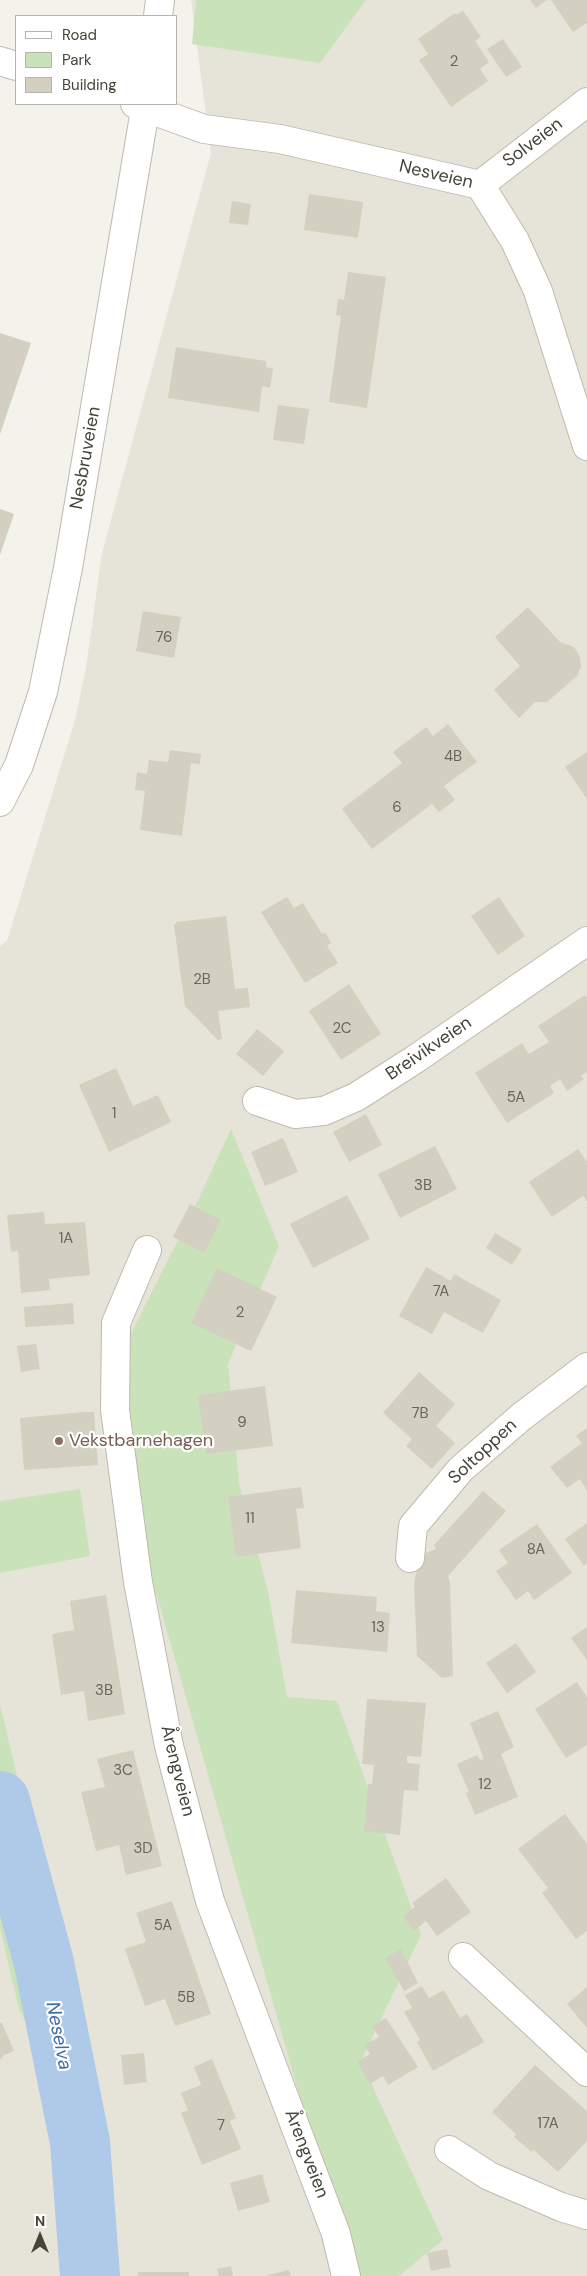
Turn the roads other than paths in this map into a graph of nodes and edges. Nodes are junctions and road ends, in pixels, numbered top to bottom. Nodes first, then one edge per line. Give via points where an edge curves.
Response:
1 (160, 0) edge
2 (158, 15) edge
3 (0, 61) edge
4 (15, 66) edge
5 (587, 102) edge
6 (142, 105) edge
7 (480, 184) junction
8 (587, 446) edge
9 (0, 802) edge
10 (587, 941) edge
11 (257, 1101) dead end
12 (147, 1250) dead end
13 (587, 1368) edge
14 (410, 1558) dead end
15 (463, 1957) dead end
16 (587, 2072) edge
17 (449, 2150) dead end
18 (587, 2215) edge
19 (346, 2276) edge

1 - 2 street
3 - 4 street
5 - 7 street, Solveien
6 - 7 street, Nesveien via 204,129 280,139
6 - 9 street, Nesbruveien via 68,568 45,683 20,765
7 - 8 street, Nesveien via 515,241 538,291
10 - 11 street, Breivikveien via 356,1097 324,1111 295,1114
12 - 19 street, Årengveien via 116,1323 114,1410 138,1582 165,1726 210,1901 336,2234
13 - 14 street, Soltoppen via 521,1417 460,1469 413,1526
15 - 16 street
17 - 18 street via 490,2176

